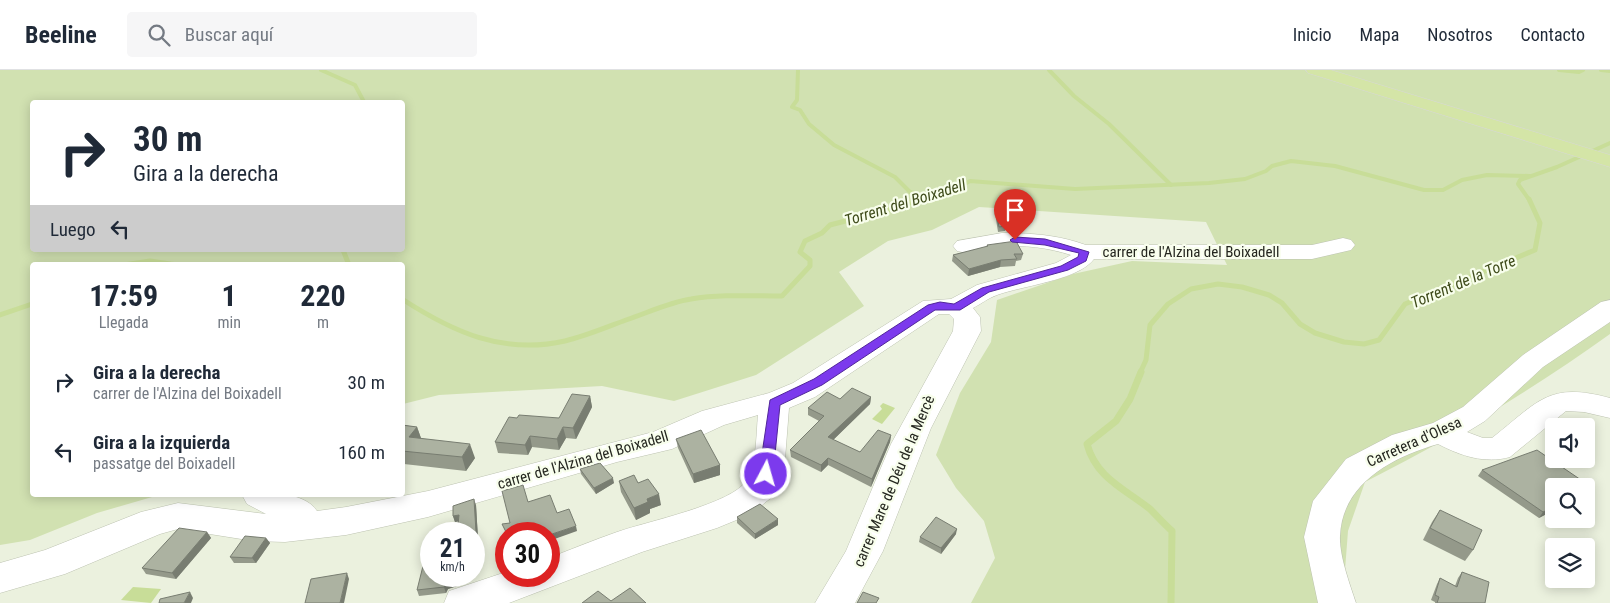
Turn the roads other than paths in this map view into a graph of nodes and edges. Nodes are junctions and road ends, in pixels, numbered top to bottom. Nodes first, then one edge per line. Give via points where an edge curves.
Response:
1 (1304, 70) edge
2 (1314, 70) edge
3 (1388, 94) junction
4 (1610, 161) edge
5 (1343, 245) dead end
6 (965, 246) dead end
7 (1084, 252) junction
8 (956, 307) junction
9 (1610, 308) edge
10 (774, 403) junction
11 (1610, 408) edge
12 (1441, 432) junction
13 (263, 497) edge
14 (309, 526) junction
15 (560, 569) edge
16 (0, 578) edge
17 (509, 587) edge
18 (463, 603) edge
19 (834, 603) edge
20 (1337, 603) edge

1 - 3 main road
2 - 3 main road
3 - 4 main road
5 - 7 street, carrer de l'Alzina del Boixadell via 1312,252
6 - 7 street via 1002,240 1029,240 1064,245
7 - 8 street, carrer de l'Alzina del Boixadell via 1082,259 1065,268 986,290
8 - 10 street, carrer de l'Alzina del Boixadell via 932,308 811,386
8 - 19 street, carrer Mare de Déu de la Mercè via 967,317 967,331 917,423 859,565
9 - 12 street, Carretera d'Olesa via 1533,361 1474,414
10 - 14 street, carrer de l'Alzina del Boixadell via 713,418 661,440 428,504
10 - 15 street via 766,474 759,490 724,511
11 - 12 street via 1568,400 1557,403 1498,449 1483,449
12 - 20 street, Carretera d'Olesa via 1403,443 1358,467 1330,501 1322,537
13 - 14 street via 302,516
14 - 16 street, carrer de l'Alzina del Boixadell via 254,527 178,516 153,522 52,563
17 - 18 street

